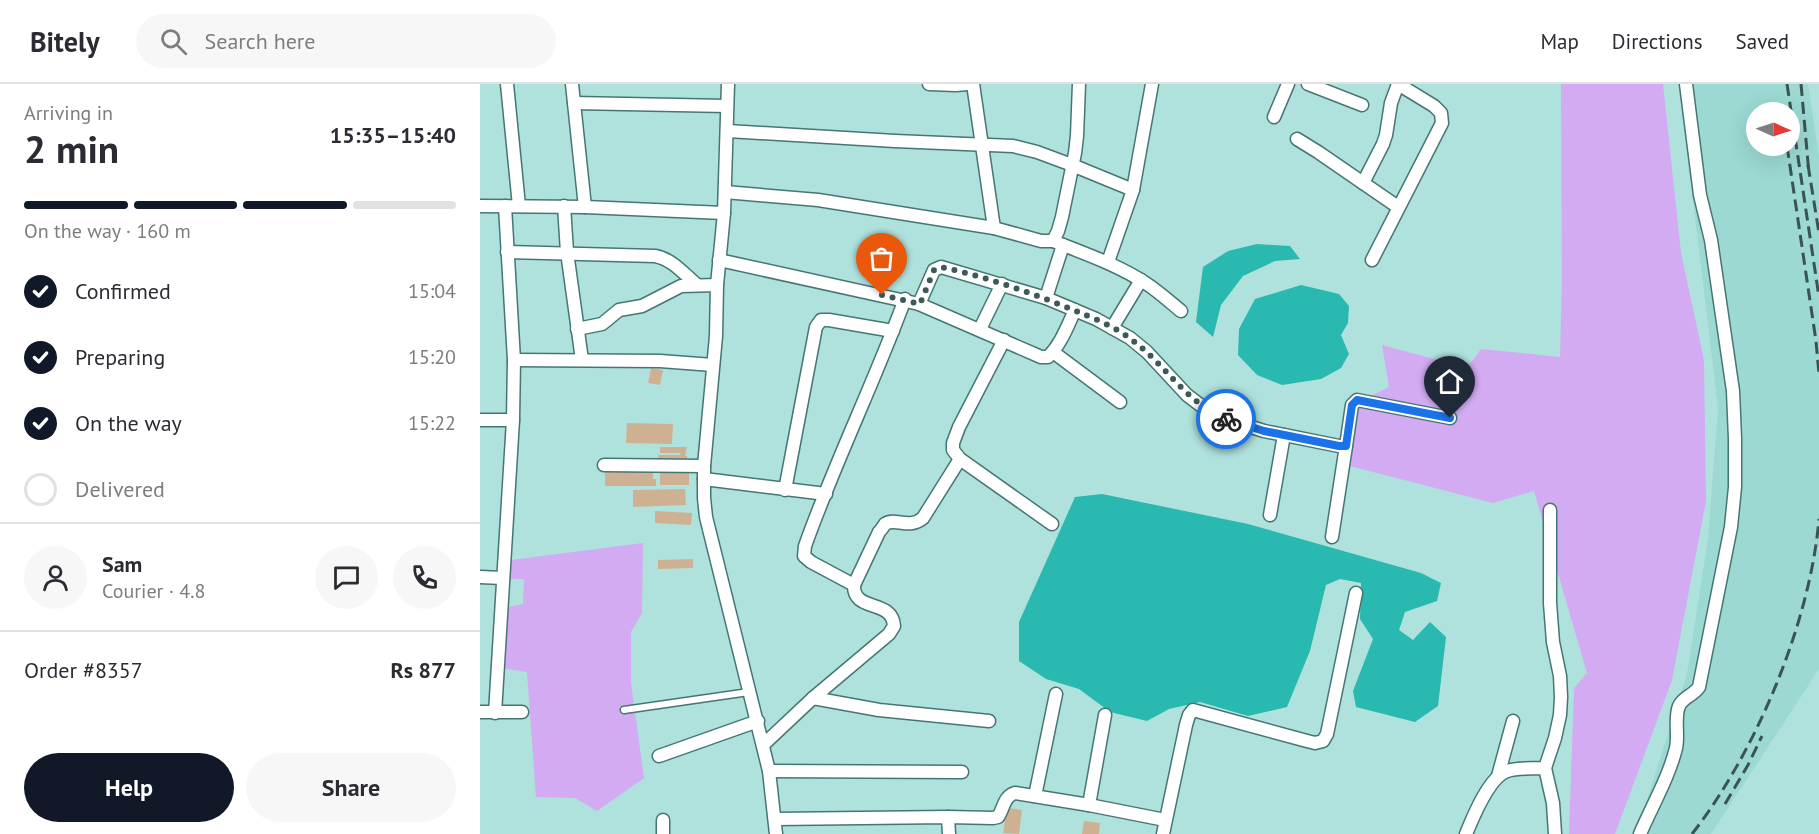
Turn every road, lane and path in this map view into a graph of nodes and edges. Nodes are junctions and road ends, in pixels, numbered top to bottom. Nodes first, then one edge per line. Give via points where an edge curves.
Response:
1 (507, 84) edge
2 (572, 84) edge
3 (728, 84) edge
4 (929, 84) edge
5 (967, 84) edge
6 (973, 84) edge
7 (1078, 84) edge
8 (1152, 84) edge
9 (1288, 84) edge
10 (1308, 84) edge
11 (1398, 84) edge
12 (1686, 84) edge
13 (574, 103) junction
14 (1362, 105) dead end
15 (727, 106) junction
16 (1274, 117) dead end
17 (728, 131) junction
18 (1297, 139) dead end
19 (982, 144) junction
20 (1072, 165) junction
21 (1363, 183) junction
22 (1132, 190) junction
23 (725, 192) junction
24 (480, 206) edge
25 (505, 206) junction
26 (519, 206) junction
27 (564, 206) junction
28 (585, 207) junction
29 (1398, 207) junction
30 (724, 213) junction
31 (994, 228) junction
32 (1058, 243) junction
33 (507, 252) junction
34 (567, 252) junction
35 (719, 260) junction
36 (1372, 260) dead end
37 (1107, 262) junction
38 (1140, 280) junction
39 (696, 284) junction
40 (1002, 284) junction
41 (717, 285) junction
42 (1046, 298) junction
43 (905, 299) junction
44 (920, 304) junction
45 (1075, 310) junction
46 (1180, 311) dead end
47 (1112, 328) junction
48 (577, 329) junction
49 (980, 329) junction
50 (893, 331) junction
51 (1004, 340) junction
52 (1053, 352) junction
53 (514, 360) junction
54 (582, 360) junction
55 (713, 365) junction
56 (1120, 402) dead end
57 (1450, 418) dead end
58 (480, 420) edge
59 (513, 420) junction
60 (1284, 435) junction
61 (1346, 446) junction
62 (960, 459) junction
63 (604, 465) dead end
64 (704, 466) junction
65 (704, 479) junction
66 (785, 490) junction
67 (826, 494) junction
68 (1550, 510) dead end
69 (1270, 516) dead end
70 (1053, 524) dead end
71 (1332, 537) dead end
72 (480, 577) edge
73 (503, 578) junction
74 (854, 585) junction
75 (1356, 593) dead end
76 (750, 692) junction
77 (1056, 694) dead end
78 (813, 699) junction
79 (624, 710) dead end
80 (480, 712) edge
81 (522, 712) dead end
82 (495, 713) junction
83 (1105, 715) dead end
84 (758, 721) junction
85 (989, 721) dead end
86 (1514, 721) dead end
87 (763, 745) junction
88 (659, 756) dead end
89 (1545, 768) junction
90 (768, 771) junction
91 (962, 771) dead end
92 (1497, 776) junction
93 (1035, 796) junction
94 (1089, 805) junction
95 (948, 817) junction
96 (775, 819) junction
97 (663, 820) dead end
98 (1165, 820) junction
99 (663, 834) edge
100 (776, 834) edge
101 (949, 834) edge
102 (1163, 834) edge
103 (1466, 834) edge
104 (1555, 834) edge
105 (1640, 834) edge

1 - 26 street
2 - 13 street
3 - 15 street
4 - 5 street
6 - 19 street
7 - 20 street
8 - 22 street
9 - 16 street
10 - 14 street
11 - 21 street via 1383,144
11 - 29 street via 1434,106 1441,113 1442,123
12 - 105 street via 1733,391 1735,487 1699,687 1680,704 1676,747
13 - 15 street
13 - 28 street
15 - 17 street
17 - 19 street
17 - 23 street
18 - 21 street
19 - 20 street via 1024,148
19 - 31 street
20 - 22 street
20 - 32 street
21 - 29 street
22 - 37 street
23 - 30 street
23 - 31 street via 818,200
24 - 25 street
25 - 26 street
25 - 33 street
26 - 27 street
27 - 28 street
27 - 34 street
28 - 30 street
29 - 36 street
30 - 35 street
31 - 32 street
32 - 37 street
32 - 42 street
33 - 34 street
33 - 53 street
34 - 39 street via 664,258
34 - 48 street
35 - 41 street
35 - 43 street
37 - 38 street
38 - 46 street
38 - 47 street
39 - 41 street
39 - 48 street via 681,286 642,306 619,310 602,324
40 - 42 street
40 - 44 street via 941,267 934,270
40 - 49 street
41 - 55 street
42 - 45 street
43 - 44 street
43 - 50 street
44 - 49 street
45 - 47 street
45 - 52 street
47 - 60 street via 1147,352 1204,408 1243,426
48 - 54 street
49 - 51 street
50 - 66 street via 829,320 821,320 816,327
50 - 67 street
51 - 52 street via 1041,357
51 - 62 street via 953,443
52 - 56 street
53 - 54 street
53 - 59 street
54 - 55 street
55 - 64 street
57 - 61 street via 1357,400 1352,405
58 - 59 street
59 - 73 street
60 - 61 street
60 - 69 street
61 - 71 street
62 - 70 street
62 - 74 street via 918,523 885,524
63 - 64 street
64 - 65 street
65 - 66 street
65 - 76 street via 706,517
66 - 67 street
67 - 74 street via 804,555
68 - 89 street via 1550,603 1561,697 1556,738
72 - 73 street
73 - 82 street
74 - 78 street via 857,599 888,612 894,618 894,627
75 - 98 street via 1323,741 1315,743 1193,710 1186,724
76 - 79 lane
76 - 84 street
77 - 93 street
78 - 85 street
78 - 87 street
80 - 82 street
81 - 82 street
83 - 94 street
84 - 87 street
84 - 88 street
86 - 92 street
87 - 90 street
89 - 92 street via 1508,771
89 - 104 street
90 - 91 street
90 - 96 street
92 - 103 street
93 - 94 street
93 - 95 street via 1011,794 998,817
94 - 98 street
95 - 96 street
95 - 101 street
96 - 100 street
97 - 99 street
98 - 102 street

